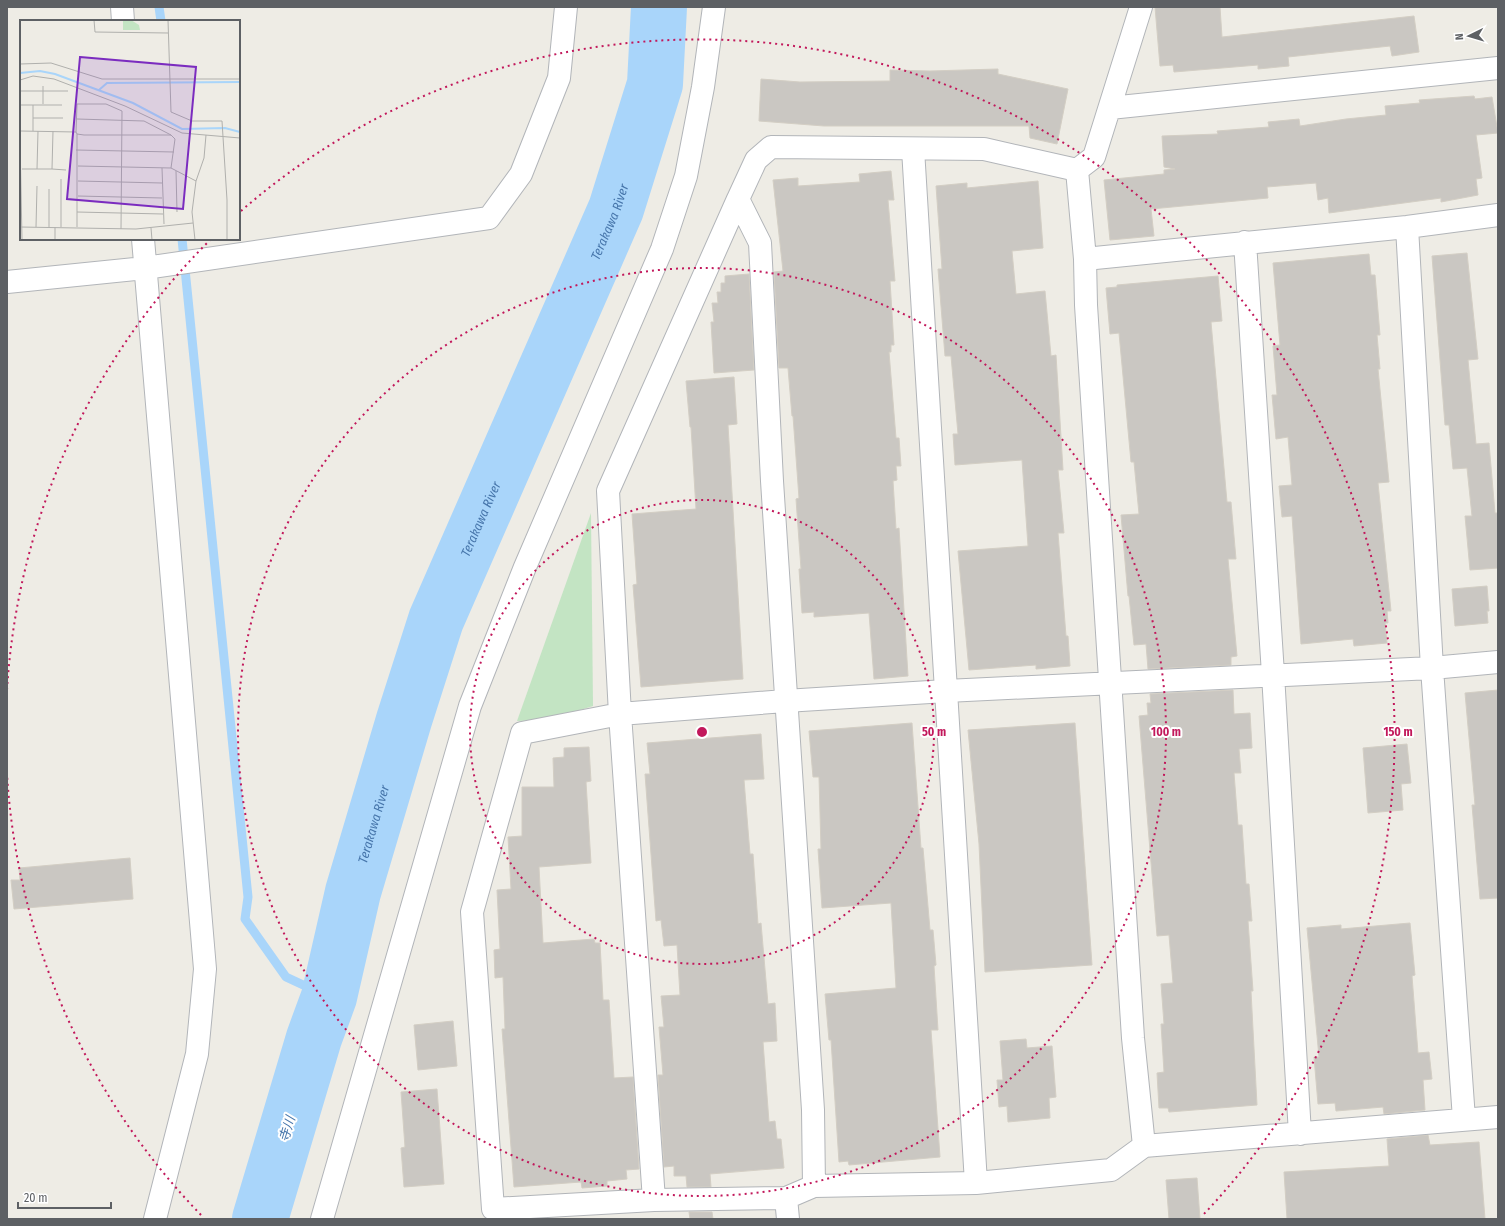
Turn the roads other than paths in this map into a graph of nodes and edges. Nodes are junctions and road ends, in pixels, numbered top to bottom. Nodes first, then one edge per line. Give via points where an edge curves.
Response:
1 (122, 7) edge
2 (566, 7) edge
3 (714, 7) edge
4 (1140, 7) edge
5 (123, 20) edge
6 (1498, 68) edge
7 (1110, 108) junction
8 (913, 149) junction
9 (1077, 170) junction
10 (738, 199) junction
11 (1498, 214) edge
12 (1407, 227) junction
13 (143, 240) edge
14 (1245, 242) junction
15 (1085, 259) junction
16 (145, 268) junction
17 (7, 282) edge
18 (1498, 662) edge
19 (1432, 668) junction
20 (1273, 674) junction
21 (1109, 683) junction
22 (946, 691) junction
23 (786, 701) junction
24 (620, 714) junction
25 (1498, 1117) edge
26 (1464, 1118) junction
27 (1300, 1134) junction
28 (1144, 1146) junction
29 (976, 1183) junction
30 (814, 1186) junction
31 (654, 1200) junction
32 (787, 1209) edge
33 (155, 1219) edge
34 (322, 1219) edge

1 - 5 street
2 - 16 street via 559,78 521,174 489,218
3 - 34 street via 703,87 686,176 662,249 525,567 470,706
4 - 7 street
6 - 7 street
7 - 9 street via 1094,157
8 - 9 street via 984,149
8 - 10 street via 770,146 756,160
8 - 22 street
9 - 15 street
10 - 23 street via 760,243
10 - 24 street via 608,491
11 - 12 street
12 - 14 street
12 - 19 street
13 - 16 street
14 - 15 street
14 - 20 street
15 - 21 street via 1086,313
16 - 17 street
16 - 33 street via 205,969 197,1054
18 - 19 street
19 - 20 street
19 - 26 street
20 - 21 street
20 - 27 street
21 - 22 street
21 - 28 street via 1133,1038
22 - 23 street
22 - 29 street
23 - 24 street
23 - 30 street via 814,1110
24 - 31 street
24 - 31 street via 522,733 472,912 493,1209
25 - 26 street
26 - 27 street
27 - 28 street
28 - 29 street via 1111,1170
29 - 30 street
30 - 32 street
31 - 32 street

